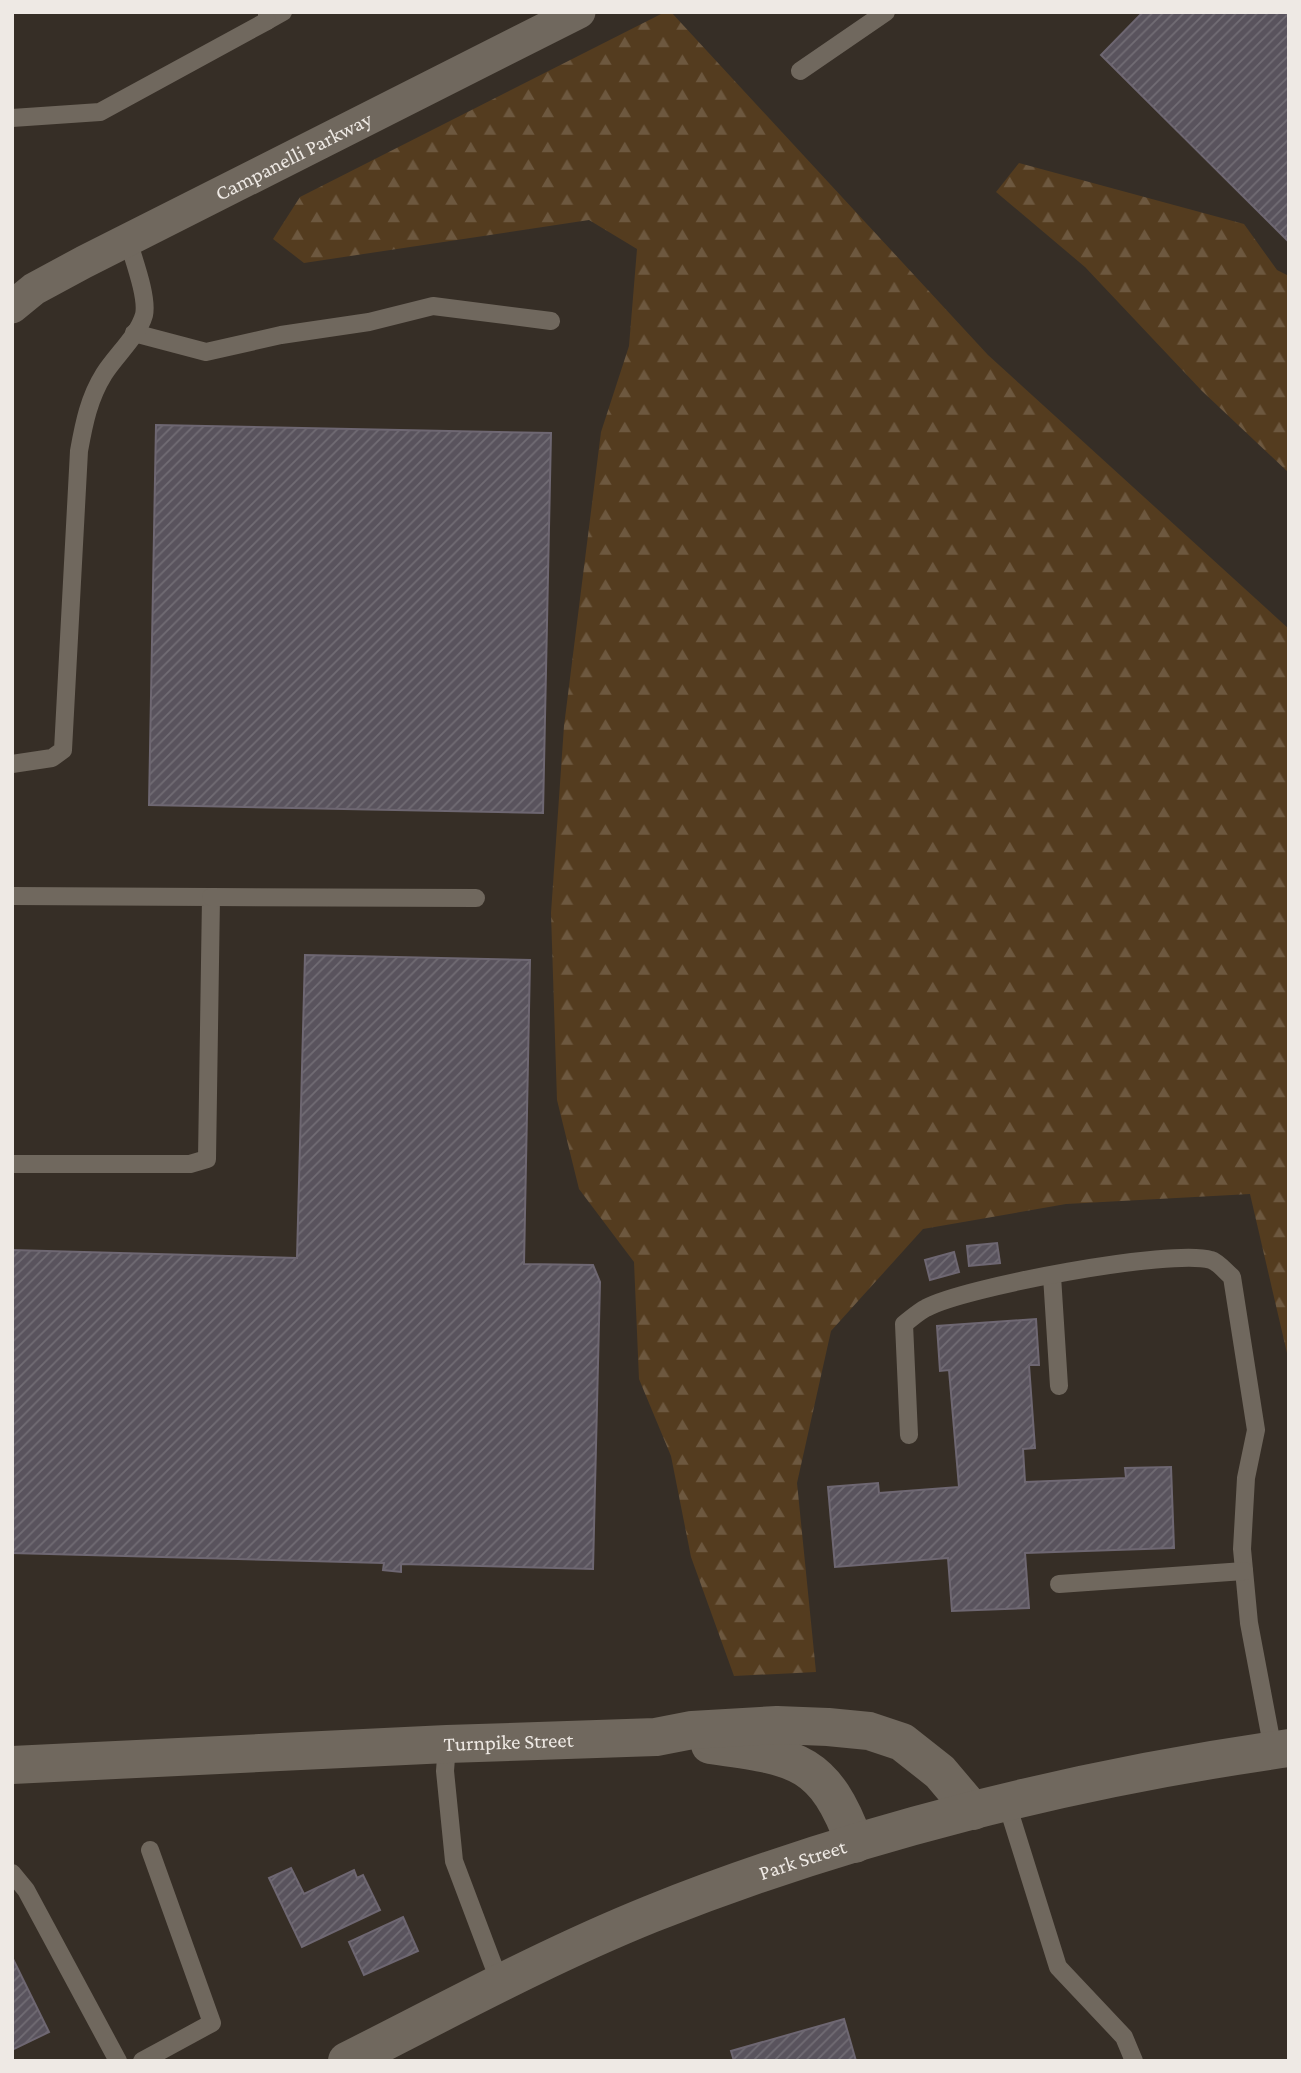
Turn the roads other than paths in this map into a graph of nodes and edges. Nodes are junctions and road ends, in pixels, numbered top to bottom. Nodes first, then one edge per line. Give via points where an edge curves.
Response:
1 (886, 12) edge
2 (272, 15) edge
3 (558, 17) edge
4 (800, 71) dead end
5 (12, 118) edge
6 (128, 240) junction
7 (12, 307) edge
8 (551, 321) dead end
9 (134, 333) junction
10 (12, 764) edge
11 (12, 896) edge
12 (211, 897) junction
13 (477, 898) dead end
14 (12, 1164) edge
15 (1052, 1276) junction
16 (1059, 1386) dead end
17 (909, 1434) dead end
18 (1244, 1571) junction
19 (1059, 1584) dead end
20 (656, 1737) junction
21 (447, 1744) junction
22 (1281, 1749) edge
23 (12, 1765) edge
24 (990, 1807) junction
25 (855, 1844) junction
26 (150, 1850) dead end
27 (12, 1873) edge
28 (500, 1983) junction
29 (118, 2061) edge
30 (142, 2061) edge
31 (347, 2061) edge
32 (1134, 2061) edge

1 - 4 lane
2 - 5 lane via 100,112
3 - 6 street, Campanelli Parkway
6 - 7 street, Campanelli Parkway via 34,289
6 - 9 lane via 144,304 144,316
8 - 9 lane via 433,306 206,352
9 - 10 lane via 91,398 79,451 63,750 52,758
11 - 12 lane
12 - 13 lane
12 - 14 lane via 206,1159 190,1164
15 - 16 lane
15 - 17 lane via 968,1293 926,1308 904,1324
15 - 18 lane via 1179,1257 1213,1260 1232,1277 1256,1430 1246,1478
18 - 19 lane
18 - 22 lane via 1249,1623
20 - 21 street, Turnpike Street
20 - 24 street, Turnpike Street via 777,1725 869,1731 902,1742
20 - 25 street via 771,1755 800,1765 824,1781 841,1805
21 - 23 street, Turnpike Street
21 - 28 lane via 444,1771 454,1861
22 - 24 street, Park Street
24 - 25 street, Park Street
24 - 32 lane via 1058,1967 1124,2037
25 - 28 street, Park Street via 651,1914
26 - 30 lane via 212,2023
27 - 29 lane via 26,1890
28 - 31 street, Park Street

